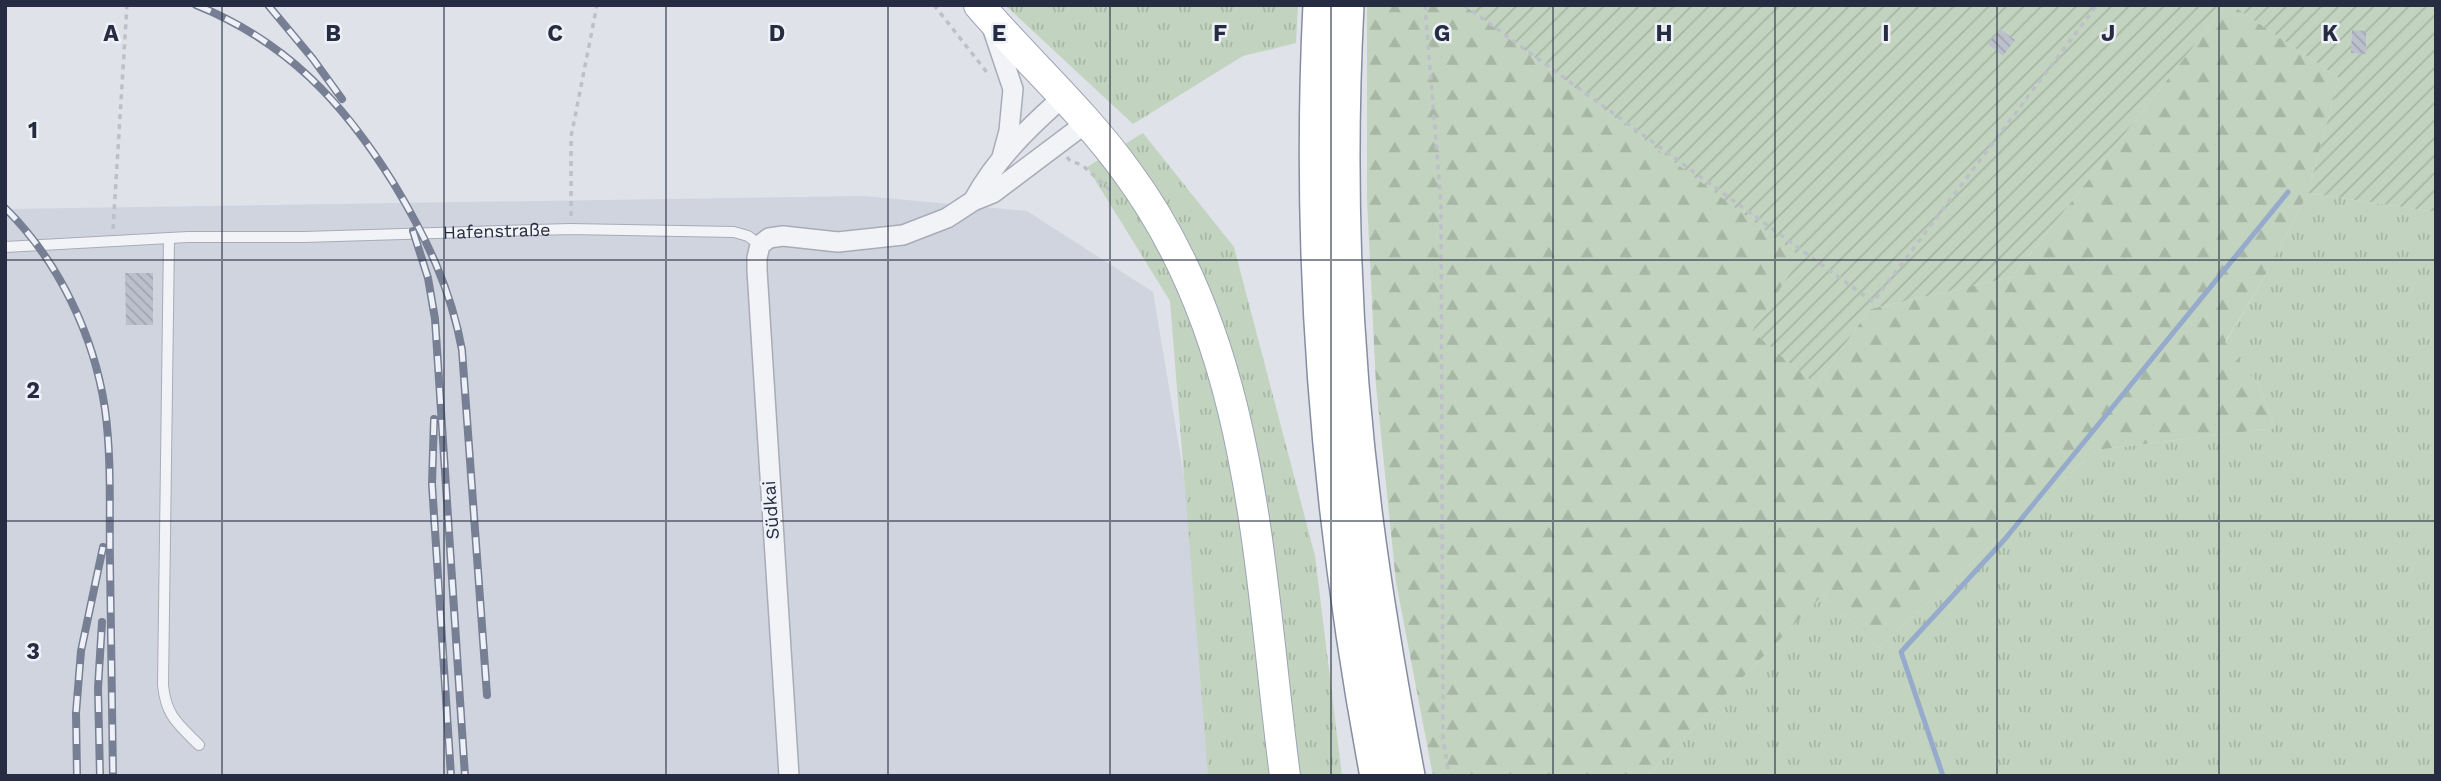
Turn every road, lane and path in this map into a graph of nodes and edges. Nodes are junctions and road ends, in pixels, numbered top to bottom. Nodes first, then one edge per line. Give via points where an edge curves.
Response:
1 (127, 5) edge
2 (597, 5) edge
3 (934, 5) edge
4 (1321, 5) edge
5 (1346, 5) edge
6 (1426, 5) edge
7 (1464, 5) edge
8 (2097, 5) edge
9 (984, 11) edge
10 (989, 76) dead end
11 (1063, 97) junction
12 (1086, 123) junction
13 (1058, 145) junction
14 (1002, 157) junction
15 (1118, 198) dead end
16 (973, 201) junction
17 (570, 229) junction
18 (169, 239) junction
19 (113, 242) junction
20 (760, 245) junction
21 (5, 247) edge
22 (199, 745) dead end
23 (789, 776) edge
24 (1285, 776) edge
25 (1378, 776) edge
26 (1407, 776) edge
27 (1449, 776) edge

1 - 19 path
2 - 17 path via 571,137
3 - 10 path
4 - 25 highway via 1317,149 1326,383 1338,516
5 - 26 highway via 1341,149 1351,381 1364,517
6 - 27 path via 1441,204 1443,737
7 - 8 path via 1873,302
9 - 11 main road
9 - 14 street via 1013,89
11 - 12 main road
11 - 14 street
12 - 13 street
12 - 24 main road via 1127,171 1171,242 1200,299 1228,388 1255,522
13 - 15 path via 1070,161 1083,165
13 - 16 street via 993,193
14 - 16 street
16 - 20 street via 947,218 903,234 838,242 783,236
17 - 18 lane, Hafenstraße
17 - 20 lane, Hafenstraße via 734,233
18 - 19 lane, Hafenstraße
18 - 22 lane via 163,685 165,705
19 - 21 lane, Hafenstraße
20 - 23 street, Südkai via 757,270

